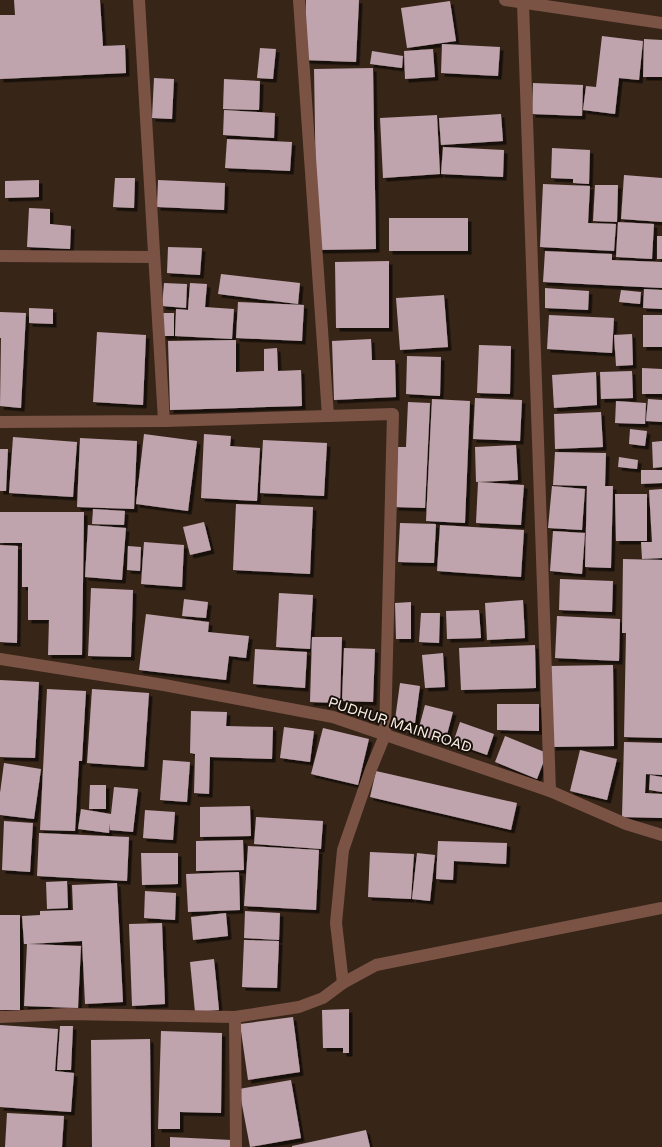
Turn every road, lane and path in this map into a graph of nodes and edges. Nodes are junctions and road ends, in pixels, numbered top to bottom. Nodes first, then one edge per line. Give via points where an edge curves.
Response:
1 (139, 0) edge
2 (299, 0) edge
3 (505, 0) edge
4 (523, 3) junction
5 (662, 23) edge
6 (0, 256) edge
7 (154, 257) junction
8 (328, 416) junction
9 (164, 421) junction
10 (0, 422) edge
11 (0, 659) edge
12 (385, 735) junction
13 (550, 791) junction
14 (662, 835) edge
15 (662, 908) edge
16 (343, 983) junction
17 (0, 1017) edge
18 (235, 1017) junction
19 (236, 1147) edge

1 - 7 street
2 - 8 street
3 - 4 street
4 - 5 street
4 - 13 street
6 - 7 street
7 - 9 street
8 - 9 street
8 - 12 street via 393,414
9 - 10 street
11 - 12 street, PUDHUR MAIN ROAD via 164,685 333,717
12 - 13 street, PUDHUR MAIN ROAD
12 - 16 street via 343,850 336,922
13 - 14 street, PUDHUR MAIN ROAD via 626,824
15 - 16 street via 376,965
16 - 18 street via 323,998 299,1007
17 - 18 street via 68,1014
18 - 19 street

